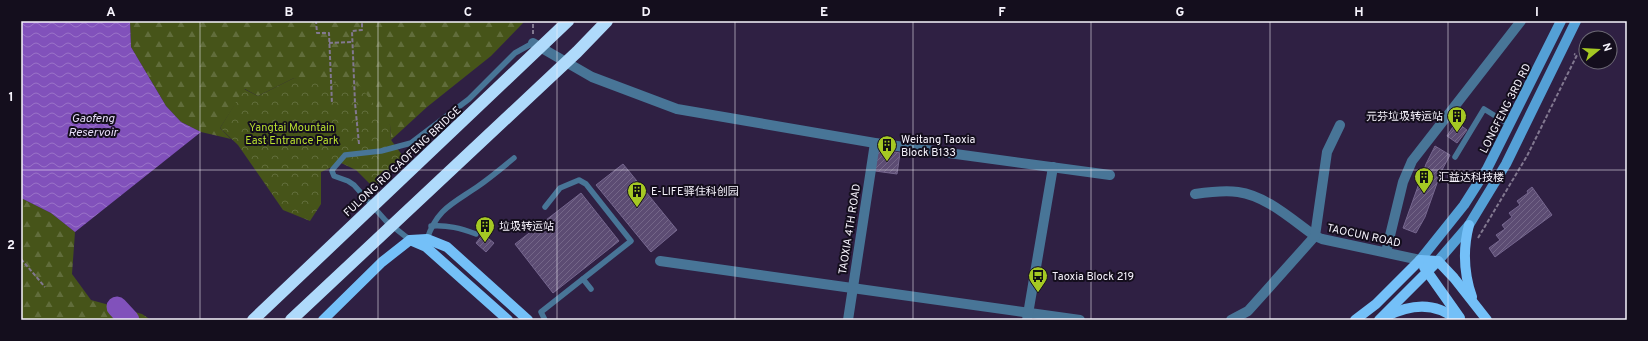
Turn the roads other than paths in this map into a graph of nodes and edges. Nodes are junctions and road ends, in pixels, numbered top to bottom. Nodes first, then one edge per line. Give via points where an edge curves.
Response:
1 (568, 21) edge
2 (607, 21) edge
3 (1522, 21) edge
4 (1561, 21) edge
5 (1576, 21) edge
6 (533, 43) joint
7 (1340, 125) dead end
8 (1510, 125) junction
9 (875, 143) junction
10 (1454, 157) dead end
11 (514, 158) dead end
12 (1053, 166) junction
13 (1110, 175) dead end
14 (1195, 194) dead end
15 (545, 207) dead end
16 (1469, 225) junction
17 (431, 226) junction
18 (476, 234) dead end
19 (1315, 236) junction
20 (427, 239) junction
21 (410, 240) junction
22 (1386, 252) junction
23 (1420, 260) junction
24 (660, 261) dead end
25 (1438, 261) junction
26 (1428, 272) junction
27 (583, 279) junction
28 (591, 289) dead end
29 (852, 289) junction
30 (1477, 306) junction
31 (1028, 316) edge
32 (253, 320) edge
33 (292, 320) edge
34 (323, 320) edge
35 (508, 320) edge
36 (528, 320) edge
37 (545, 320) edge
38 (848, 320) edge
39 (1080, 320) edge
40 (1231, 320) edge
41 (1355, 320) edge
42 (1380, 320) edge
43 (1457, 320) edge
44 (1461, 320) edge
45 (1487, 320) edge

1 - 32 highway, FULONG RD GAOFENG BRIDGE, bridge
2 - 33 highway, bridge
3 - 22 street via 1412,161 1403,182
4 - 8 main road, LONGFENG 3RD RD
5 - 16 main road via 1514,149
6 - 9 street via 592,77 677,109
6 - 21 lane via 515,53 469,100 411,143 381,151 345,155 333,169 334,176 354,185 386,221
7 - 19 street via 1327,152
8 - 10 lane via 1484,109
8 - 23 main road, LONGFENG 3RD RD via 1472,194
9 - 12 street
9 - 29 street, TAOXIA 4TH ROAD
11 - 17 lane via 480,185 448,205
12 - 13 street
12 - 31 street
14 - 19 street, TAOCUN ROAD via 1221,191 1252,195 1267,202
15 - 27 lane via 560,188 579,180 586,184 630,241
16 - 25 main road
16 - 30 main road via 1465,259 1472,296
17 - 18 lane via 444,225
17 - 20 lane
19 - 22 street, TAOCUN ROAD
19 - 40 street via 1248,311
20 - 21 main road
20 - 36 main road via 447,247
21 - 34 main road via 382,262
21 - 35 main road via 426,247
22 - 23 street, TAOCUN ROAD
23 - 25 main road
23 - 26 main road
23 - 41 main road via 1382,298
24 - 29 street
25 - 26 main road
25 - 30 main road
26 - 42 main road
26 - 44 main road
27 - 28 lane
27 - 37 lane via 541,312
29 - 31 street
29 - 38 street, TAOXIA 4TH ROAD
30 - 45 main road
31 - 39 street
42 - 43 main road via 1395,312 1425,306 1437,308

